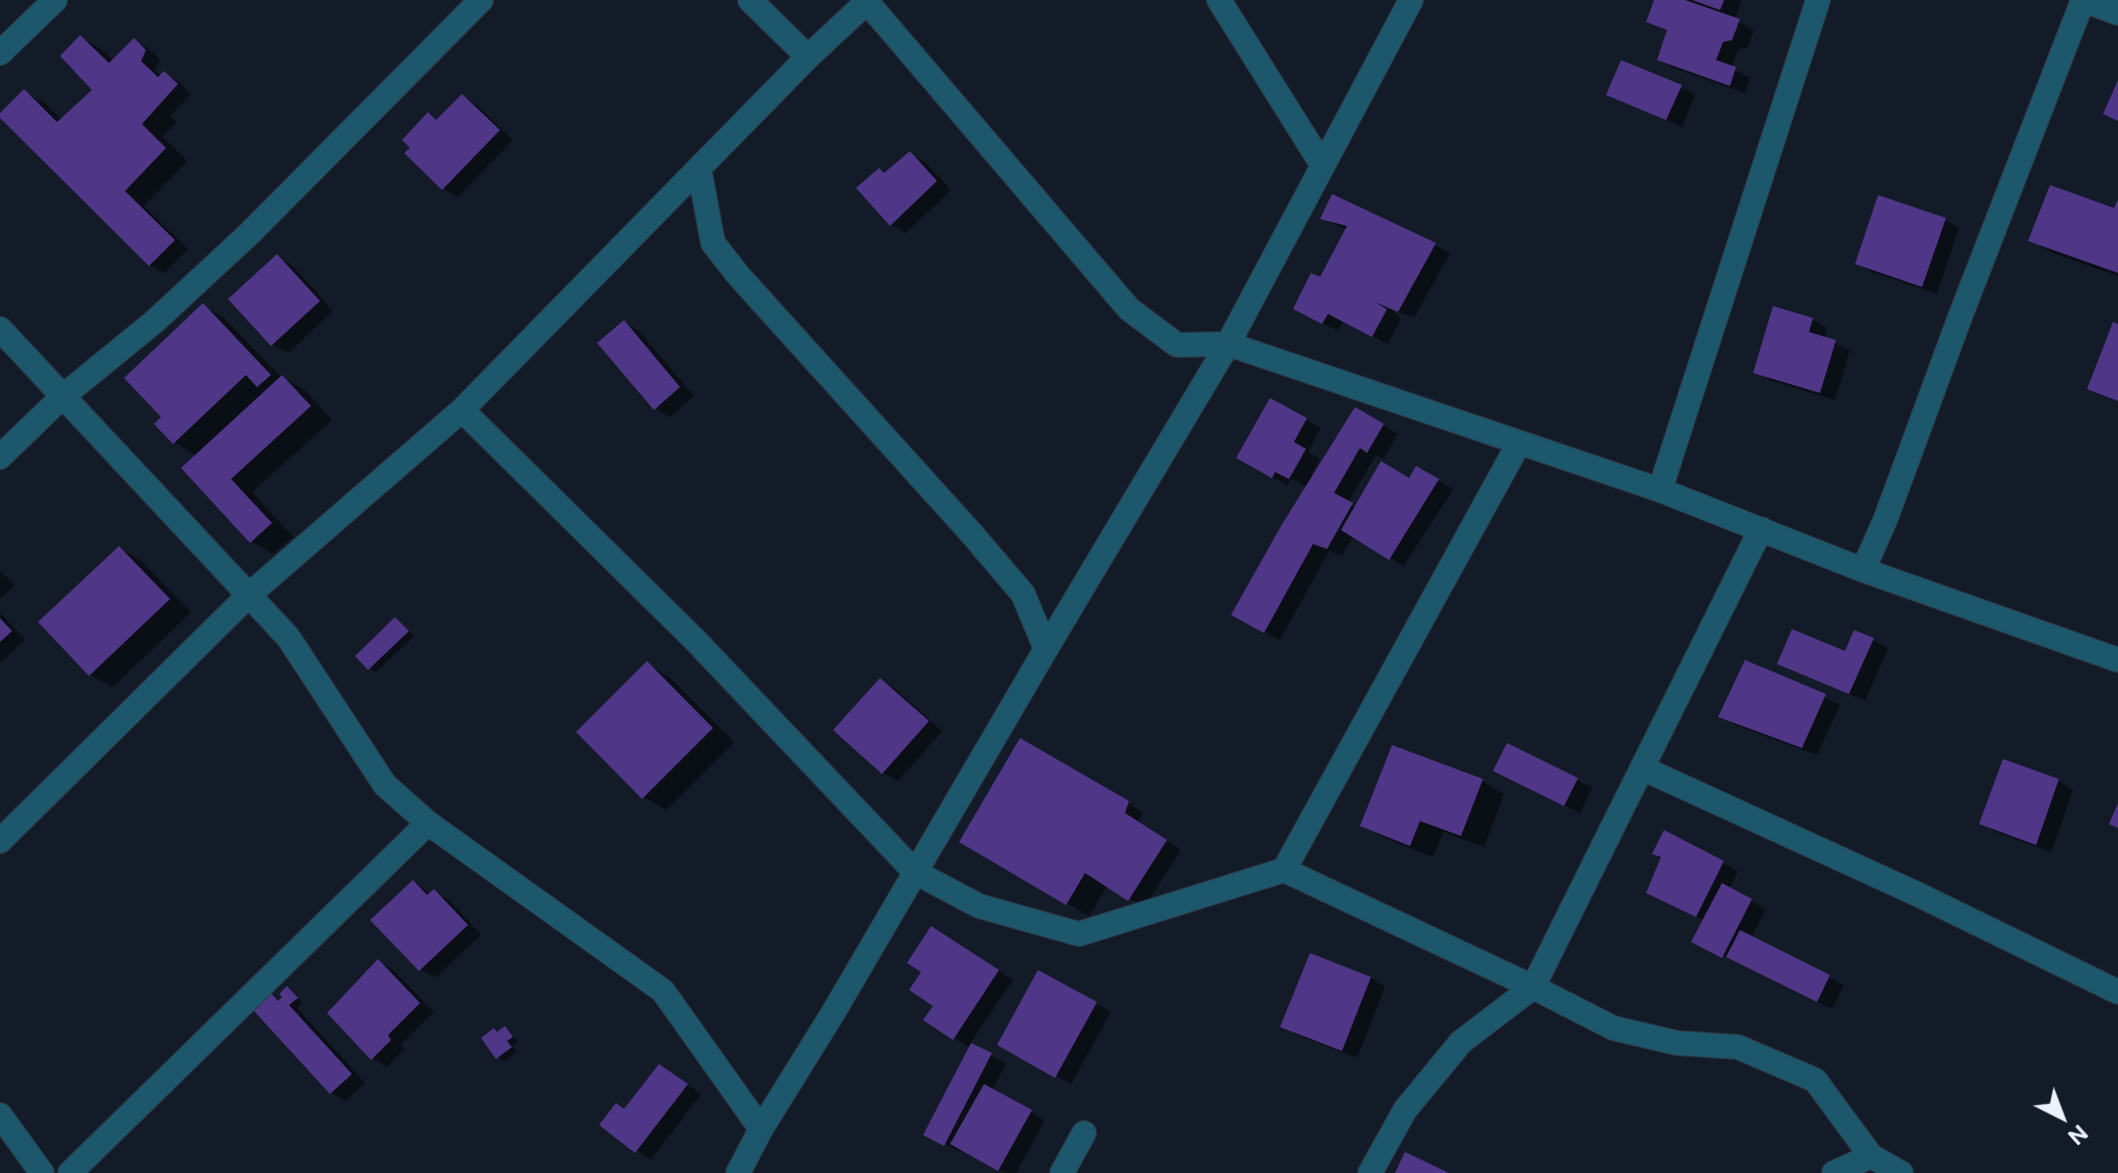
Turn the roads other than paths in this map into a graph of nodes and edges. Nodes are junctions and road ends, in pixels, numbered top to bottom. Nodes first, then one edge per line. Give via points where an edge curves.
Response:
1 (55, 0) edge
2 (481, 0) edge
3 (750, 0) edge
4 (1219, 0) edge
5 (1411, 0) edge
6 (1818, 0) edge
7 (2083, 0) edge
8 (868, 1) edge
9 (2118, 13) edge
10 (0, 53) edge
11 (808, 57) junction
12 (1323, 166) junction
13 (699, 168) junction
14 (0, 329) edge
15 (1228, 344) junction
16 (62, 397) junction
17 (462, 410) junction
18 (1519, 443) junction
19 (0, 457) edge
20 (1660, 490) junction
21 (1761, 529) junction
22 (1863, 570) junction
23 (250, 594) junction
24 (1046, 649) junction
25 (2118, 660) edge
26 (1642, 768) junction
27 (428, 823) junction
28 (0, 841) edge
29 (1284, 870) junction
30 (915, 872) junction
31 (1533, 987) junction
32 (2118, 992) edge
33 (0, 1115) edge
34 (761, 1129) junction
35 (1084, 1133) dead end
36 (1871, 1156) junction
37 (42, 1173) edge
38 (70, 1173) edge
39 (738, 1173) edge
40 (1062, 1173) edge
41 (1370, 1173) edge
42 (1834, 1173) edge
43 (1901, 1173) edge

1 - 10 street
2 - 16 street via 249,234
3 - 11 street
4 - 12 street
5 - 12 street
6 - 20 street
7 - 9 street
7 - 22 street
8 - 11 street
8 - 15 street via 1129,309 1177,345
11 - 13 street
12 - 15 street
13 - 17 street
13 - 24 street via 713,243 1023,594
14 - 16 street
15 - 18 street
15 - 24 street
16 - 19 street
16 - 23 street
17 - 23 street
17 - 30 street via 697,642
18 - 20 street
18 - 29 street
20 - 21 street
21 - 22 street
21 - 26 street
22 - 25 street
23 - 27 street via 288,637 385,785
23 - 28 street
24 - 30 street
26 - 31 street
26 - 32 street
27 - 34 street via 663,991
27 - 38 street
29 - 30 street via 1079,934 979,906
29 - 31 street
30 - 34 street
31 - 36 street via 1613,1028 1677,1043 1738,1047 1815,1080
31 - 41 street via 1461,1042 1405,1110
33 - 37 street
34 - 39 street
35 - 40 street
36 - 42 street
36 - 43 street

